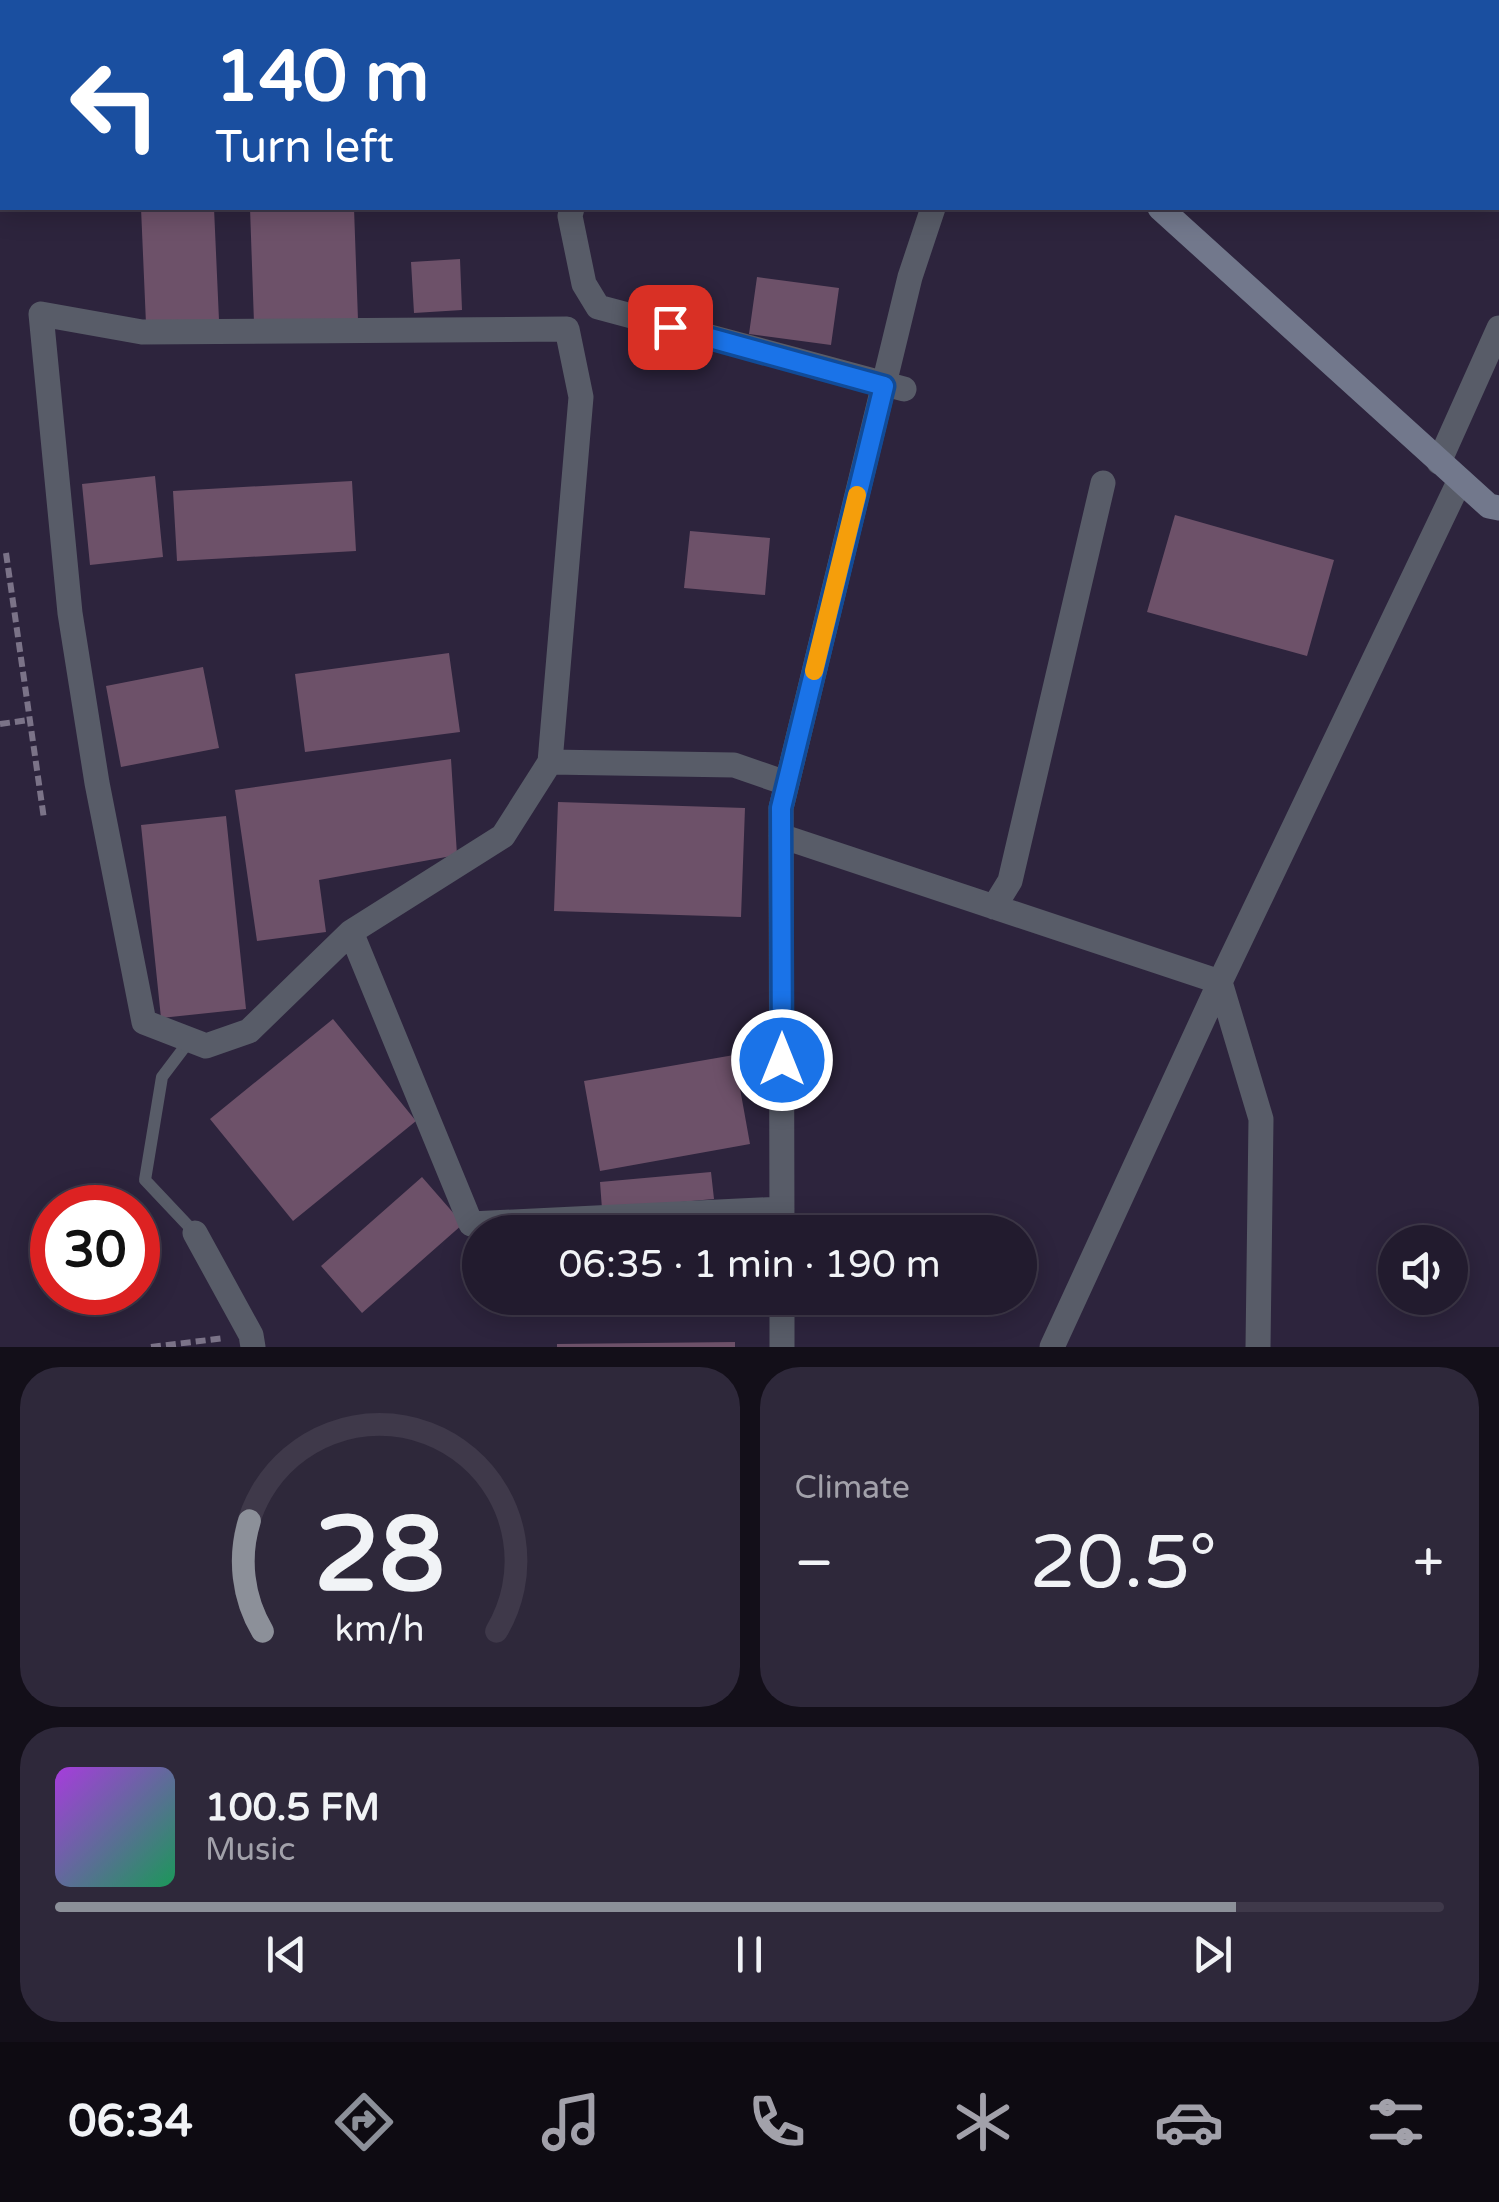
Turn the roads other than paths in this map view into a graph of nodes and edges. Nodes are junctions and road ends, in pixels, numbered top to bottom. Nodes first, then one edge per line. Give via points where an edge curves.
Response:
1 (572, 210) edge
2 (931, 210) edge
3 (1162, 210) edge
4 (598, 307) junction
5 (1499, 328) edge
6 (564, 329) junction
7 (894, 388) junction
8 (1439, 462) junction
9 (1460, 480) junction
10 (1103, 483) dead end
11 (1499, 508) edge
12 (550, 762) junction
13 (786, 783) junction
14 (780, 836) junction
15 (994, 907) junction
16 (351, 932) junction
17 (1220, 982) junction
18 (190, 1040) junction
19 (467, 1215) edge
20 (782, 1215) edge
21 (195, 1233) joint
22 (782, 1315) edge
23 (252, 1341) edge
24 (782, 1347) edge
25 (1052, 1347) edge
26 (1258, 1347) edge

1 - 4 street via 584,284
2 - 7 street via 910,277
3 - 8 main road
4 - 6 street
4 - 7 street
5 - 8 street
6 - 12 street via 581,397
6 - 18 street via 142,332 40,314 70,613 144,1022
7 - 13 street
8 - 9 main road
9 - 11 main road
9 - 17 street
10 - 15 street via 1010,881
12 - 13 street via 734,764
12 - 16 street via 503,836
13 - 14 street
14 - 15 street
14 - 20 street
15 - 17 street
16 - 18 street via 249,1031 206,1046
16 - 19 street
17 - 25 street
17 - 26 street via 1261,1119
18 - 21 lane via 162,1077 145,1180
21 - 23 street
22 - 24 street

